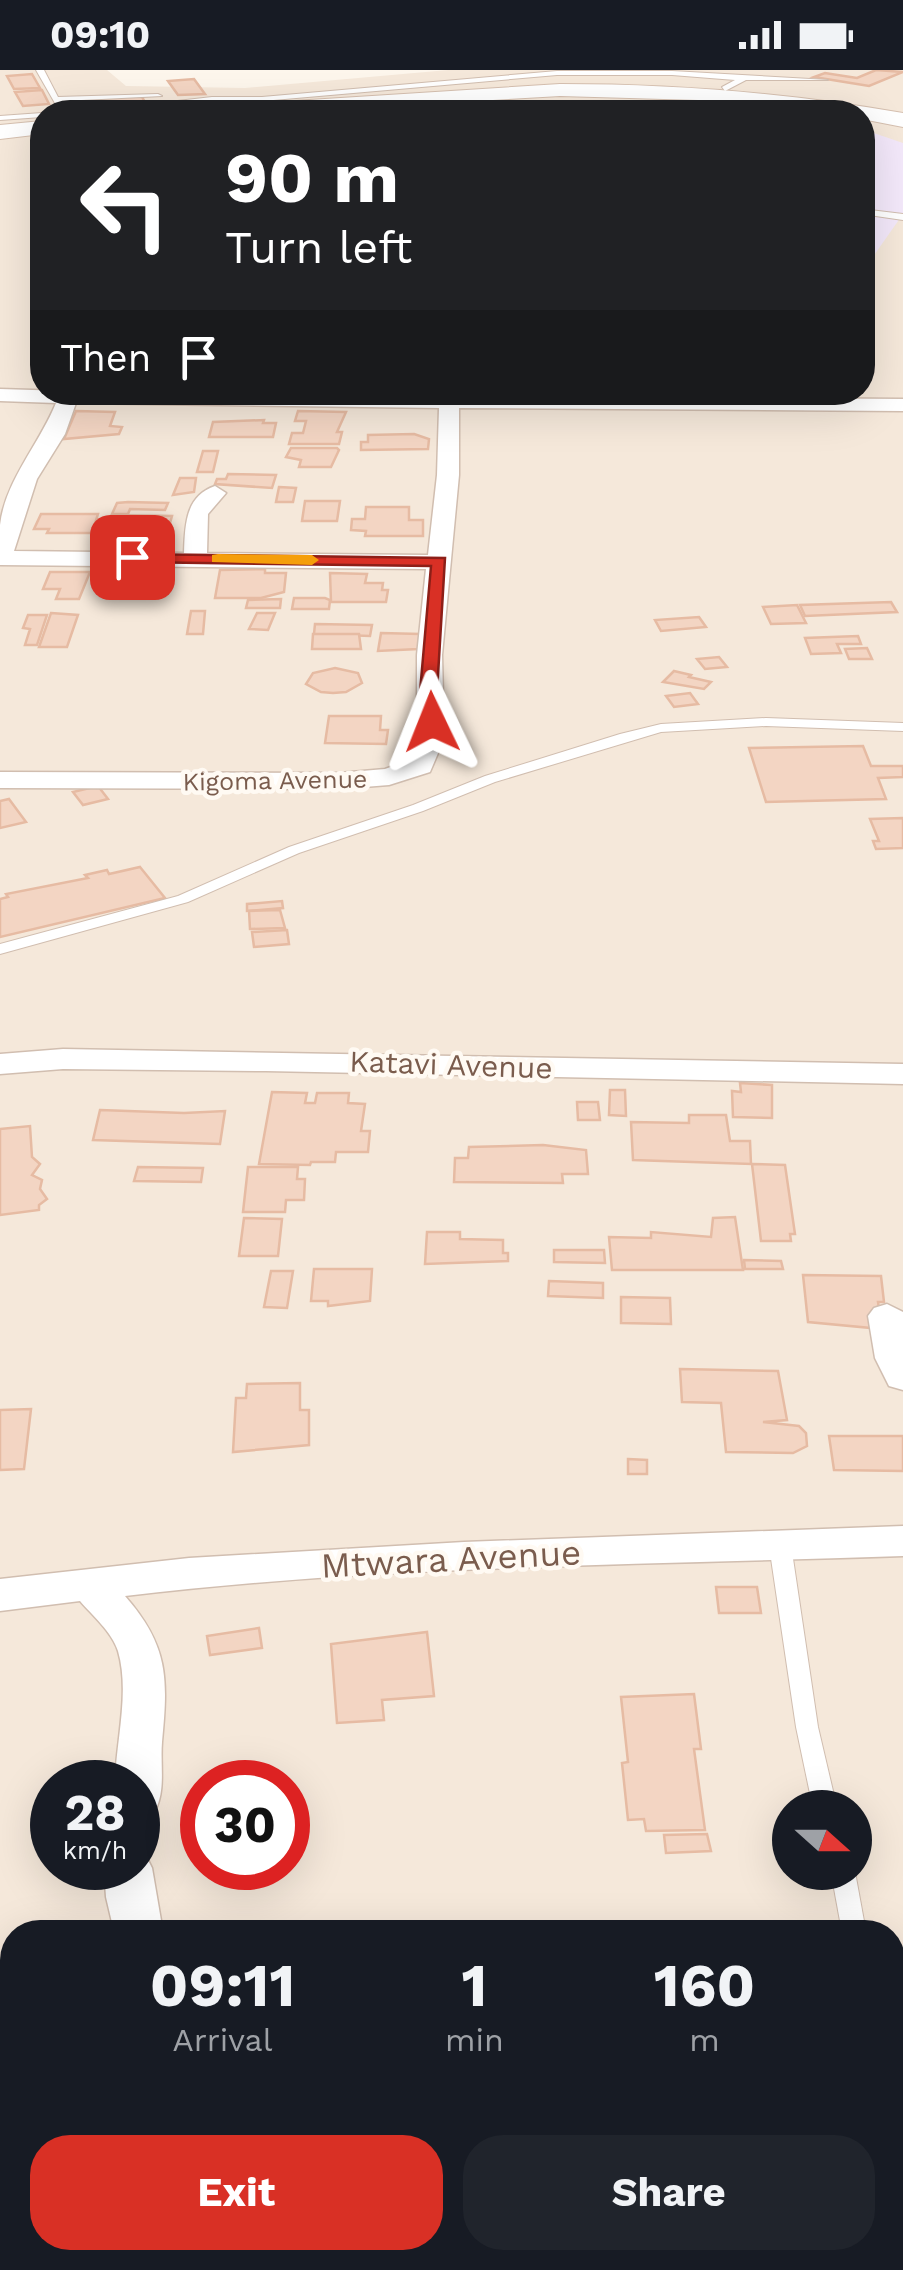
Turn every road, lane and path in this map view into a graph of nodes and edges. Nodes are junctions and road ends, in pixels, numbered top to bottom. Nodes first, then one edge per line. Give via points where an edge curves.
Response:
1 (40, 70) edge
2 (824, 80) dead end
3 (734, 83) junction
4 (56, 99) joint
5 (166, 100) edge
6 (304, 100) edge
7 (819, 100) edge
8 (875, 113) edge
9 (30, 116) edge
10 (0, 118) edge
11 (903, 120) edge
12 (30, 129) edge
13 (0, 132) edge
14 (875, 213) edge
15 (903, 216) edge
16 (0, 395) edge
17 (30, 396) edge
18 (65, 405) edge
19 (449, 405) edge
20 (875, 405) edge
21 (903, 405) edge
22 (215, 493) dead end
23 (0, 557) edge
24 (195, 558) junction
25 (440, 562) junction
26 (903, 727) edge
27 (0, 780) edge
28 (0, 949) edge
29 (0, 1064) edge
30 (903, 1074) edge
31 (887, 1316) dead end
32 (903, 1377) edge
33 (903, 1541) edge
34 (780, 1545) junction
35 (91, 1584) junction
36 (0, 1594) edge
37 (139, 1760) edge
38 (822, 1790) edge
39 (130, 1890) edge
40 (846, 1890) edge
41 (136, 1920) edge
42 (852, 1920) edge

1 - 4 lane
2 - 3 lane
3 - 6 street via 540,85
3 - 7 street
4 - 5 lane
8 - 11 street
9 - 10 lane
12 - 13 street
14 - 15 lane
16 - 17 street
18 - 23 street via 26,479
19 - 25 street, Kigoma Avenue
20 - 21 street
22 - 24 street via 197,513
23 - 24 street
24 - 25 street
25 - 27 street, Kigoma Avenue via 430,743 417,768 339,781
26 - 28 lane via 766,722 661,728 624,737 294,850 183,899
29 - 30 street, Katavi Avenue via 249,1061
31 - 32 street
33 - 34 street, Mtwara Avenue
34 - 35 street, Mtwara Avenue via 464,1556
34 - 38 lane
35 - 36 street, Mtwara Avenue
35 - 37 street via 140,1651 145,1707
39 - 41 street
40 - 42 lane

